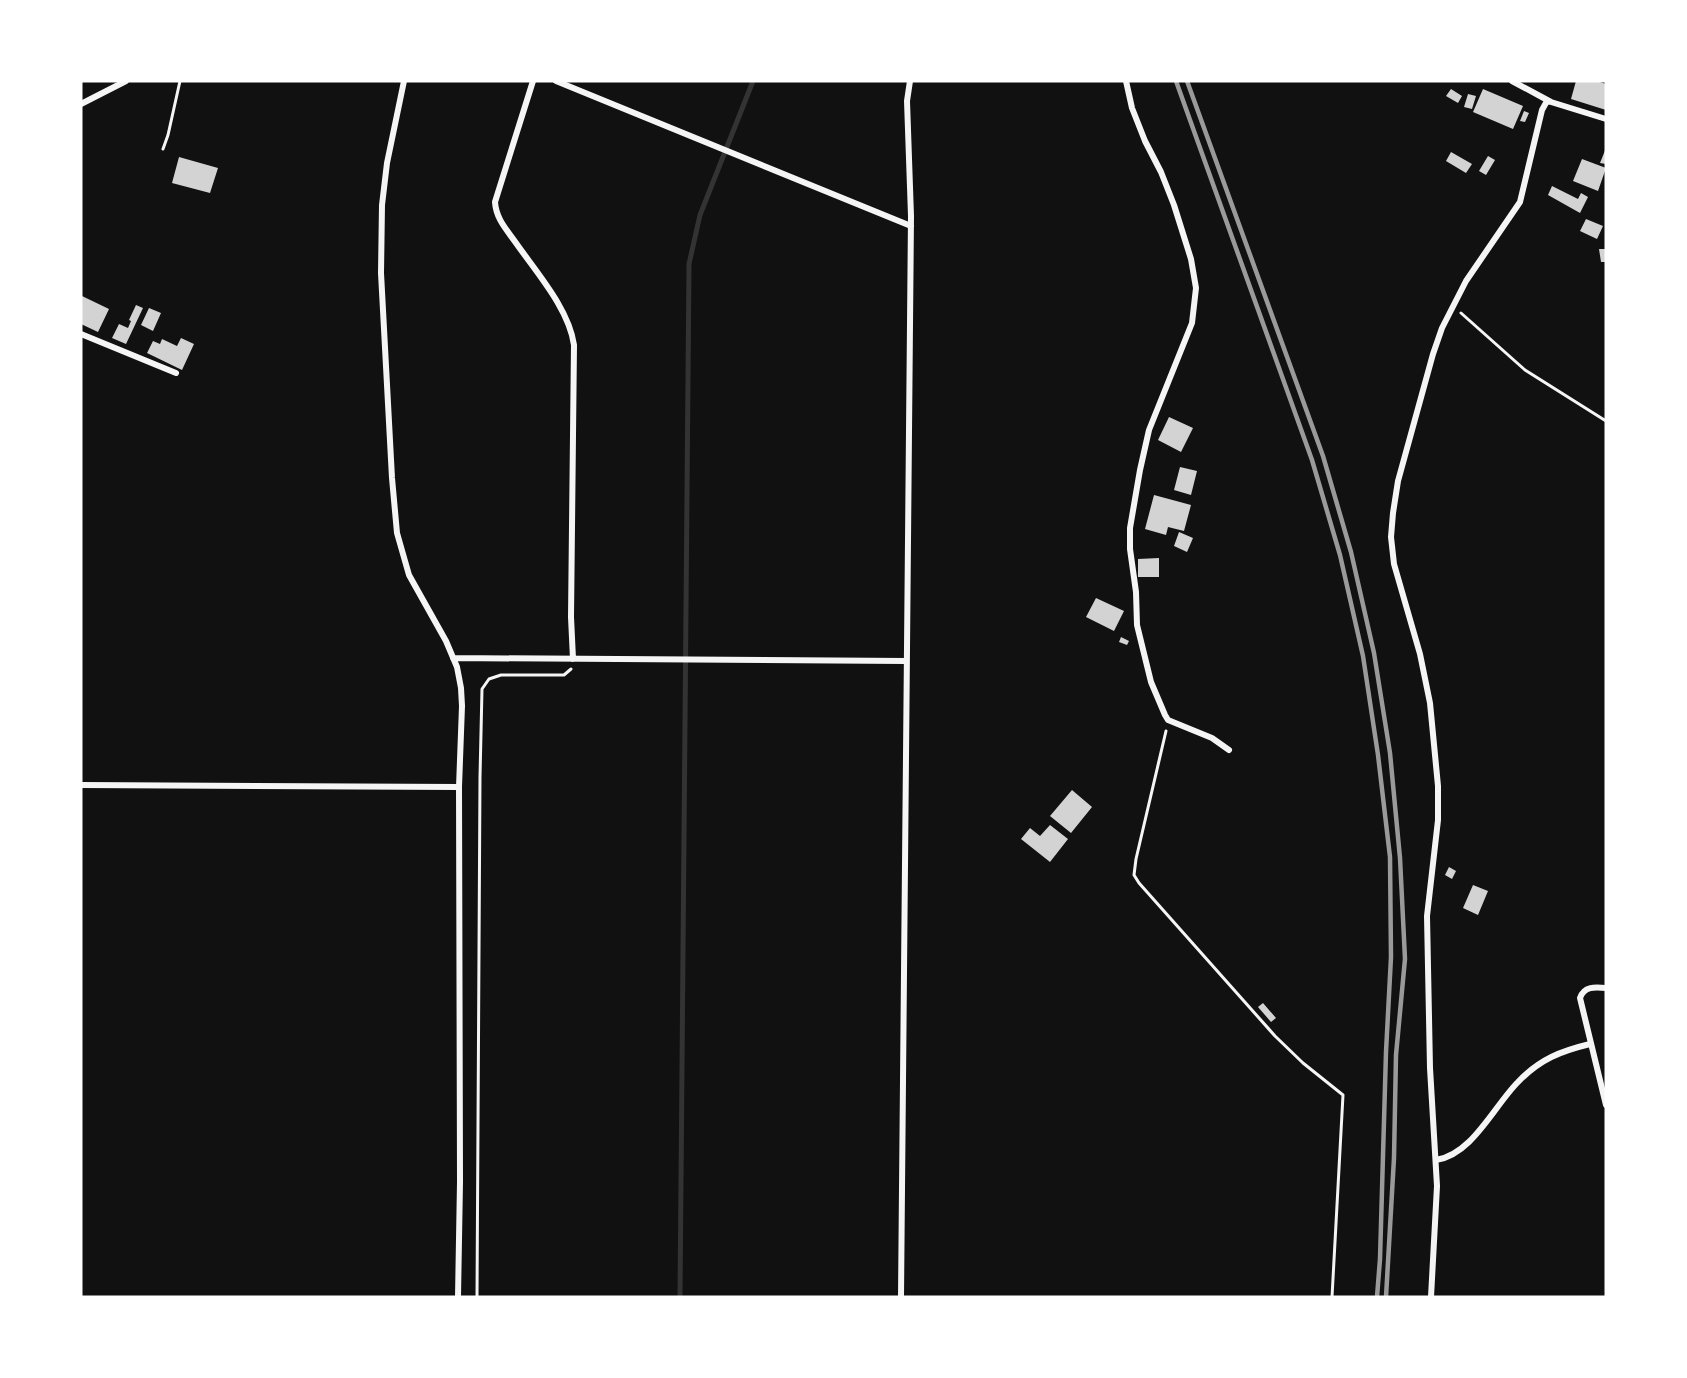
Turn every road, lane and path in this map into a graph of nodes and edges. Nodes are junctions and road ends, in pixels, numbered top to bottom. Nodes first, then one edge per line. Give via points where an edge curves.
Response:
1 (126, 81) edge
2 (180, 81) edge
3 (404, 81) edge
4 (533, 81) edge
5 (556, 81) edge
6 (910, 81) edge
7 (1126, 81) edge
8 (1512, 81) edge
9 (1547, 100) junction
10 (81, 104) edge
11 (1606, 119) edge
12 (163, 149) dead end
13 (911, 226) junction
14 (1452, 307) junction
15 (81, 334) edge
16 (176, 374) dead end
17 (1606, 421) edge
18 (453, 658) junction
19 (573, 658) junction
20 (906, 661) junction
21 (1168, 720) junction
22 (1229, 750) dead end
23 (81, 785) edge
24 (459, 787) junction
25 (1606, 988) edge
26 (1590, 1044) junction
27 (1606, 1105) edge
28 (1436, 1160) junction
29 (458, 1297) edge
30 (477, 1297) edge
31 (901, 1297) edge
32 (1332, 1297) edge
33 (1431, 1297) edge

1 - 10 street
2 - 12 path
3 - 18 street via 387,163 380,245 394,511 409,575
4 - 19 street via 495,202 499,219 568,320 573,338
5 - 13 street
6 - 13 street
7 - 21 street via 1132,108 1174,205 1196,288 1191,323 1149,430 1130,528 1137,625 1151,682
8 - 9 street
9 - 11 street
9 - 14 street via 1520,202
13 - 20 street
14 - 17 path via 1525,370
14 - 28 street via 1433,354 1398,481 1391,537 1397,578 1430,703 1438,786 1427,916
15 - 16 street
18 - 19 street
18 - 24 street via 462,706
19 - 20 street
19 - 30 path via 572,669 564,675 501,675 489,679 482,688
20 - 31 street
21 - 22 street via 1212,738
21 - 32 path via 1134,875 1275,1036 1343,1095
23 - 24 street
24 - 29 street
25 - 26 street via 1588,988 1581,995
26 - 27 street
26 - 28 street via 1554,1054 1540,1064 1518,1081 1457,1154
28 - 33 street

